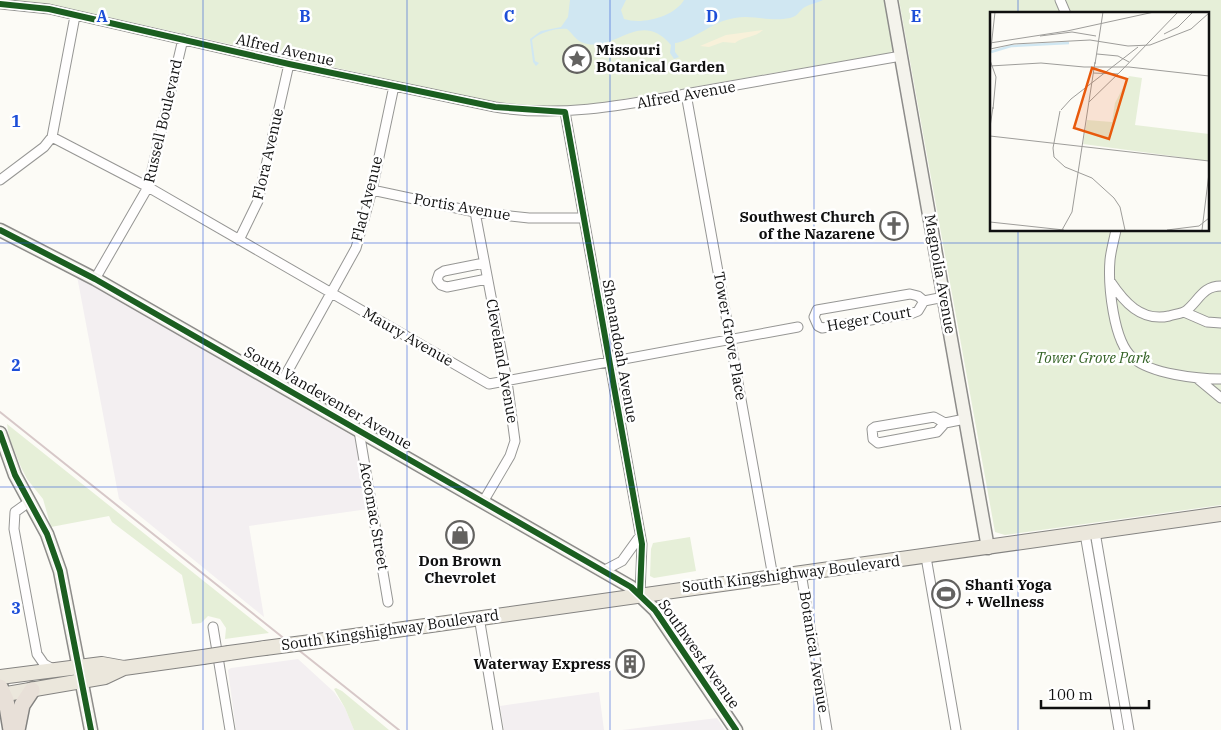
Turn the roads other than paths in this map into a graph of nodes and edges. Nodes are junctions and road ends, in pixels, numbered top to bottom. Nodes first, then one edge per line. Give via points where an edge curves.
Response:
1 (891, 0) edge
2 (1060, 0) edge
3 (0, 4) edge
4 (1065, 12) edge
5 (75, 16) junction
6 (183, 39) junction
7 (901, 56) junction
8 (288, 64) junction
9 (394, 86) junction
10 (686, 94) junction
11 (565, 112) junction
12 (52, 138) junction
13 (0, 180) edge
14 (148, 187) junction
15 (372, 190) junction
16 (475, 212) junction
17 (584, 218) junction
18 (1, 230) edge
19 (1116, 231) edge
20 (239, 240) junction
21 (484, 263) junction
22 (95, 279) junction
23 (487, 279) junction
24 (1110, 280) junction
25 (1221, 286) edge
26 (332, 292) junction
27 (944, 298) junction
28 (924, 301) junction
29 (1184, 312) junction
30 (1221, 323) edge
31 (798, 328) dead end
32 (730, 340) junction
33 (609, 362) junction
34 (1198, 379) junction
35 (1221, 379) edge
36 (507, 381) junction
37 (280, 385) junction
38 (1221, 398) edge
39 (965, 419) junction
40 (945, 423) junction
41 (359, 431) junction
42 (0, 433) edge
43 (29, 502) junction
44 (483, 502) junction
45 (1221, 514) edge
46 (1090, 533) junction
47 (640, 536) junction
48 (988, 548) junction
49 (926, 557) junction
50 (604, 571) junction
51 (801, 573) junction
52 (773, 577) junction
53 (640, 594) junction
54 (388, 602) dead end
55 (479, 617) junction
56 (213, 627) dead end
57 (37, 654) junction
58 (79, 667) junction
59 (124, 668) junction
60 (56, 670) junction
61 (21, 674) junction
62 (0, 677) edge
63 (82, 681) junction
64 (32, 690) junction
65 (1, 692) edge
66 (11, 730) edge
67 (17, 730) edge
68 (90, 730) edge
69 (230, 730) edge
70 (498, 730) edge
71 (736, 730) edge
72 (827, 730) edge
73 (956, 730) edge
74 (1119, 730) edge
75 (1129, 730) edge

1 - 7 main road, Magnolia Avenue
2 - 4 street
3 - 5 street, Alfred Avenue via 37,7
5 - 6 street, Alfred Avenue
5 - 12 street
6 - 8 street, Alfred Avenue
6 - 14 street, Russell Boulevard
7 - 10 street, Alfred Avenue
7 - 27 main road, Magnolia Avenue
8 - 9 street, Alfred Avenue
8 - 20 street, Flora Avenue via 258,201
9 - 11 street, Alfred Avenue via 494,108
9 - 15 street, Flad Avenue
10 - 11 street, Alfred Avenue via 617,107
10 - 32 street, Tower Grove Place
11 - 17 street, Shenandoah Avenue
12 - 13 street
12 - 14 street, Maury Avenue
14 - 20 street, Maury Avenue
14 - 22 street, Russell Boulevard
15 - 16 street, Portis Avenue
15 - 26 street, Flad Avenue via 356,248
16 - 17 street, Portis Avenue via 529,218
16 - 21 street, Cleveland Avenue
17 - 33 street, Shenandoah Avenue
18 - 22 main road, South Vandeventer Avenue
19 - 24 street
20 - 26 street, Maury Avenue
21 - 23 street, Cleveland Avenue
21 - 23 street via 444,271 437,280 447,287
22 - 37 main road, South Vandeventer Avenue
23 - 36 street, Cleveland Avenue
24 - 29 street via 1127,303 1145,316 1157,318
24 - 34 street via 1120,336 1132,358
25 - 29 street via 1206,290
26 - 36 street, Maury Avenue via 489,384
26 - 37 street, Flad Avenue
27 - 28 street, Heger Court
27 - 39 main road, Magnolia Avenue
28 - 28 street, Heger Court via 910,294 817,310 814,317 822,328 913,313
29 - 30 street via 1207,322
31 - 32 street, Maury Avenue
32 - 33 street, Maury Avenue
32 - 52 street, Tower Grove Place
33 - 36 street, Maury Avenue
33 - 47 street, Shenandoah Avenue
34 - 35 street
34 - 38 street
36 - 44 street, Cleveland Avenue via 515,446
37 - 41 main road, South Vandeventer Avenue
39 - 40 street
39 - 48 main road, Magnolia Avenue
40 - 40 street via 937,417 914,420 875,427 872,435 875,442 888,441 937,432
41 - 44 main road, South Vandeventer Avenue
41 - 54 street, Accomac Street
42 - 43 main road via 12,470
43 - 57 street via 15,512 14,523
43 - 58 main road via 47,534 60,571
44 - 50 main road, South Vandeventer Avenue
45 - 46 main road, South Kingshighway Boulevard
46 - 48 main road, South Kingshighway Boulevard
46 - 74 street
46 - 75 street
47 - 50 street via 622,560
47 - 53 street, Shenandoah Avenue via 643,551
48 - 49 main road, South Kingshighway Boulevard
49 - 51 main road, South Kingshighway Boulevard
49 - 73 street
50 - 53 main road, South Vandeventer Avenue
51 - 52 main road, South Kingshighway Boulevard
51 - 72 street, Botanical Avenue
52 - 53 main road, South Kingshighway Boulevard
53 - 55 main road, South Kingshighway Boulevard
53 - 71 main road, Southwest Avenue via 655,610
55 - 59 main road, South Kingshighway Boulevard, bridge
55 - 70 street
56 - 69 street
57 - 60 street via 44,664
57 - 61 street via 33,665
58 - 59 main road, South Kingshighway Boulevard via 102,664
58 - 60 main road, South Kingshighway Boulevard
58 - 63 main road
59 - 63 main road, South Kingshighway Boulevard via 111,676
60 - 61 main road, South Kingshighway Boulevard
61 - 62 main road, South Kingshighway Boulevard
63 - 64 main road, South Kingshighway Boulevard
63 - 68 main road
64 - 65 main road, South Kingshighway Boulevard
64 - 67 highway via 23,703
65 - 66 highway

